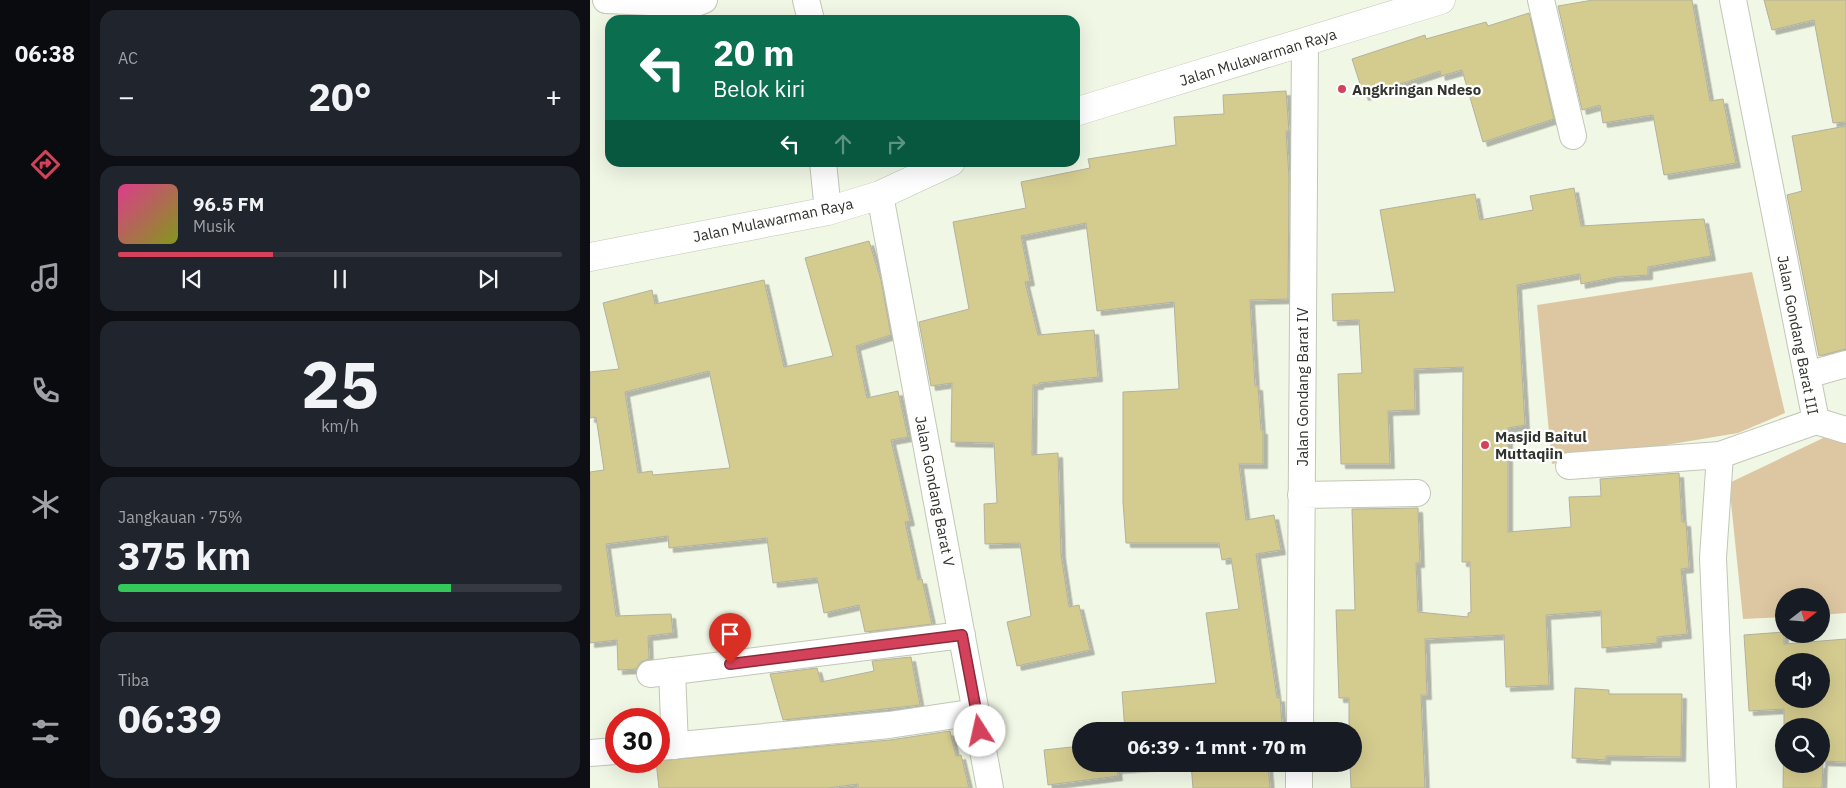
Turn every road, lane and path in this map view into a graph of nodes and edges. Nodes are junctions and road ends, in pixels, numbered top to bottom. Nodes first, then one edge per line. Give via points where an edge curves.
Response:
1 (606, 0) edge
2 (704, 0) edge
3 (806, 0) edge
4 (1442, 0) edge
5 (1541, 0) edge
6 (1733, 0) edge
7 (810, 15) edge
8 (1305, 42) junction
9 (1080, 110) edge
10 (1573, 136) dead end
11 (824, 167) edge
12 (940, 167) edge
13 (880, 195) junction
14 (828, 211) junction
15 (590, 257) edge
16 (1846, 364) edge
17 (1807, 375) junction
18 (1816, 421) junction
19 (1846, 430) edge
20 (1720, 455) junction
21 (1569, 466) dead end
22 (1417, 493) dead end
23 (1301, 495) junction
24 (962, 635) junction
25 (664, 708) edge
26 (976, 712) junction
27 (1300, 722) edge
28 (670, 746) edge
29 (605, 752) edge
30 (590, 753) edge
31 (1299, 772) edge
32 (990, 788) edge
33 (1299, 788) edge
34 (1723, 788) edge

1 - 2 street via 694,4
3 - 7 street
4 - 8 main road, Jalan Mulawarman Raya
5 - 10 street
6 - 17 street, Jalan Gondang Barat III
8 - 9 main road, Jalan Mulawarman Raya
8 - 23 street, Jalan Gondang Barat IV
11 - 14 street
12 - 13 main road, Jalan Mulawarman Raya
13 - 14 main road, Jalan Mulawarman Raya
13 - 24 street, Jalan Gondang Barat V
14 - 15 main road, Jalan Mulawarman Raya
16 - 17 street
17 - 18 street, Jalan Gondang Barat III
18 - 19 street
18 - 20 street, Jalan Gondang Barat III
20 - 21 street, Jalan Gondang Barat III
20 - 34 street via 1712,558
22 - 23 street
23 - 27 street, Jalan Gondang Barat IV
24 - 25 street via 661,672
24 - 26 street, Jalan Gondang Barat V
26 - 28 street via 889,726
26 - 32 street, Jalan Gondang Barat V
29 - 30 street
31 - 33 street

